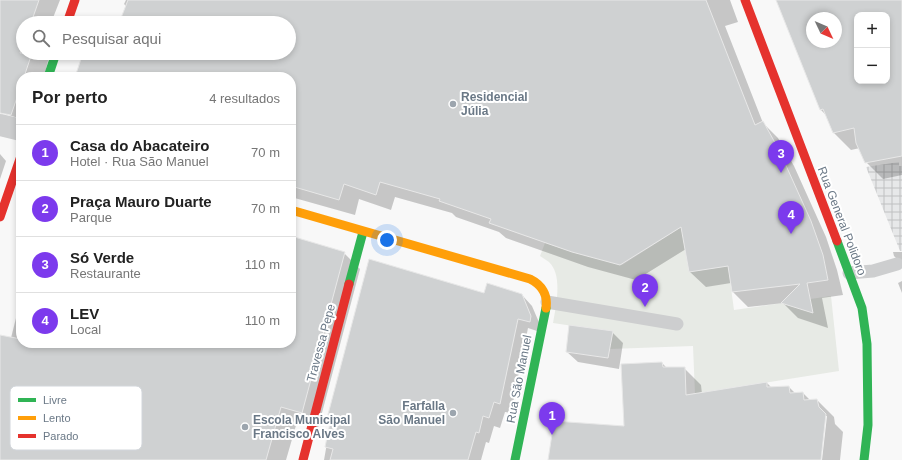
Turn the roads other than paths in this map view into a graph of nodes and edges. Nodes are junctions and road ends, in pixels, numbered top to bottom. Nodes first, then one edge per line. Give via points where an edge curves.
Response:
1 (75, 0) edge
2 (745, 0) edge
3 (69, 16) edge
4 (54, 60) edge
5 (50, 72) edge
6 (0, 125) edge
7 (16, 129) edge
8 (16, 171) edge
9 (296, 212) edge
10 (0, 217) edge
11 (363, 232) junction
12 (897, 264) dead end
13 (848, 273) junction
14 (547, 302) junction
15 (677, 324) dead end
16 (303, 460) edge
17 (515, 460) edge
18 (864, 460) edge

1 - 3 street
2 - 13 street, Rua General Polidoro
4 - 5 street
6 - 7 street
8 - 10 street
9 - 11 street
11 - 14 street via 538,282 546,294
11 - 16 street, Travessa Pepe
12 - 13 lane via 873,271
13 - 18 street, Rua General Polidoro via 862,308 867,344 868,425
14 - 15 lane
14 - 17 street, Rua São Manuel

